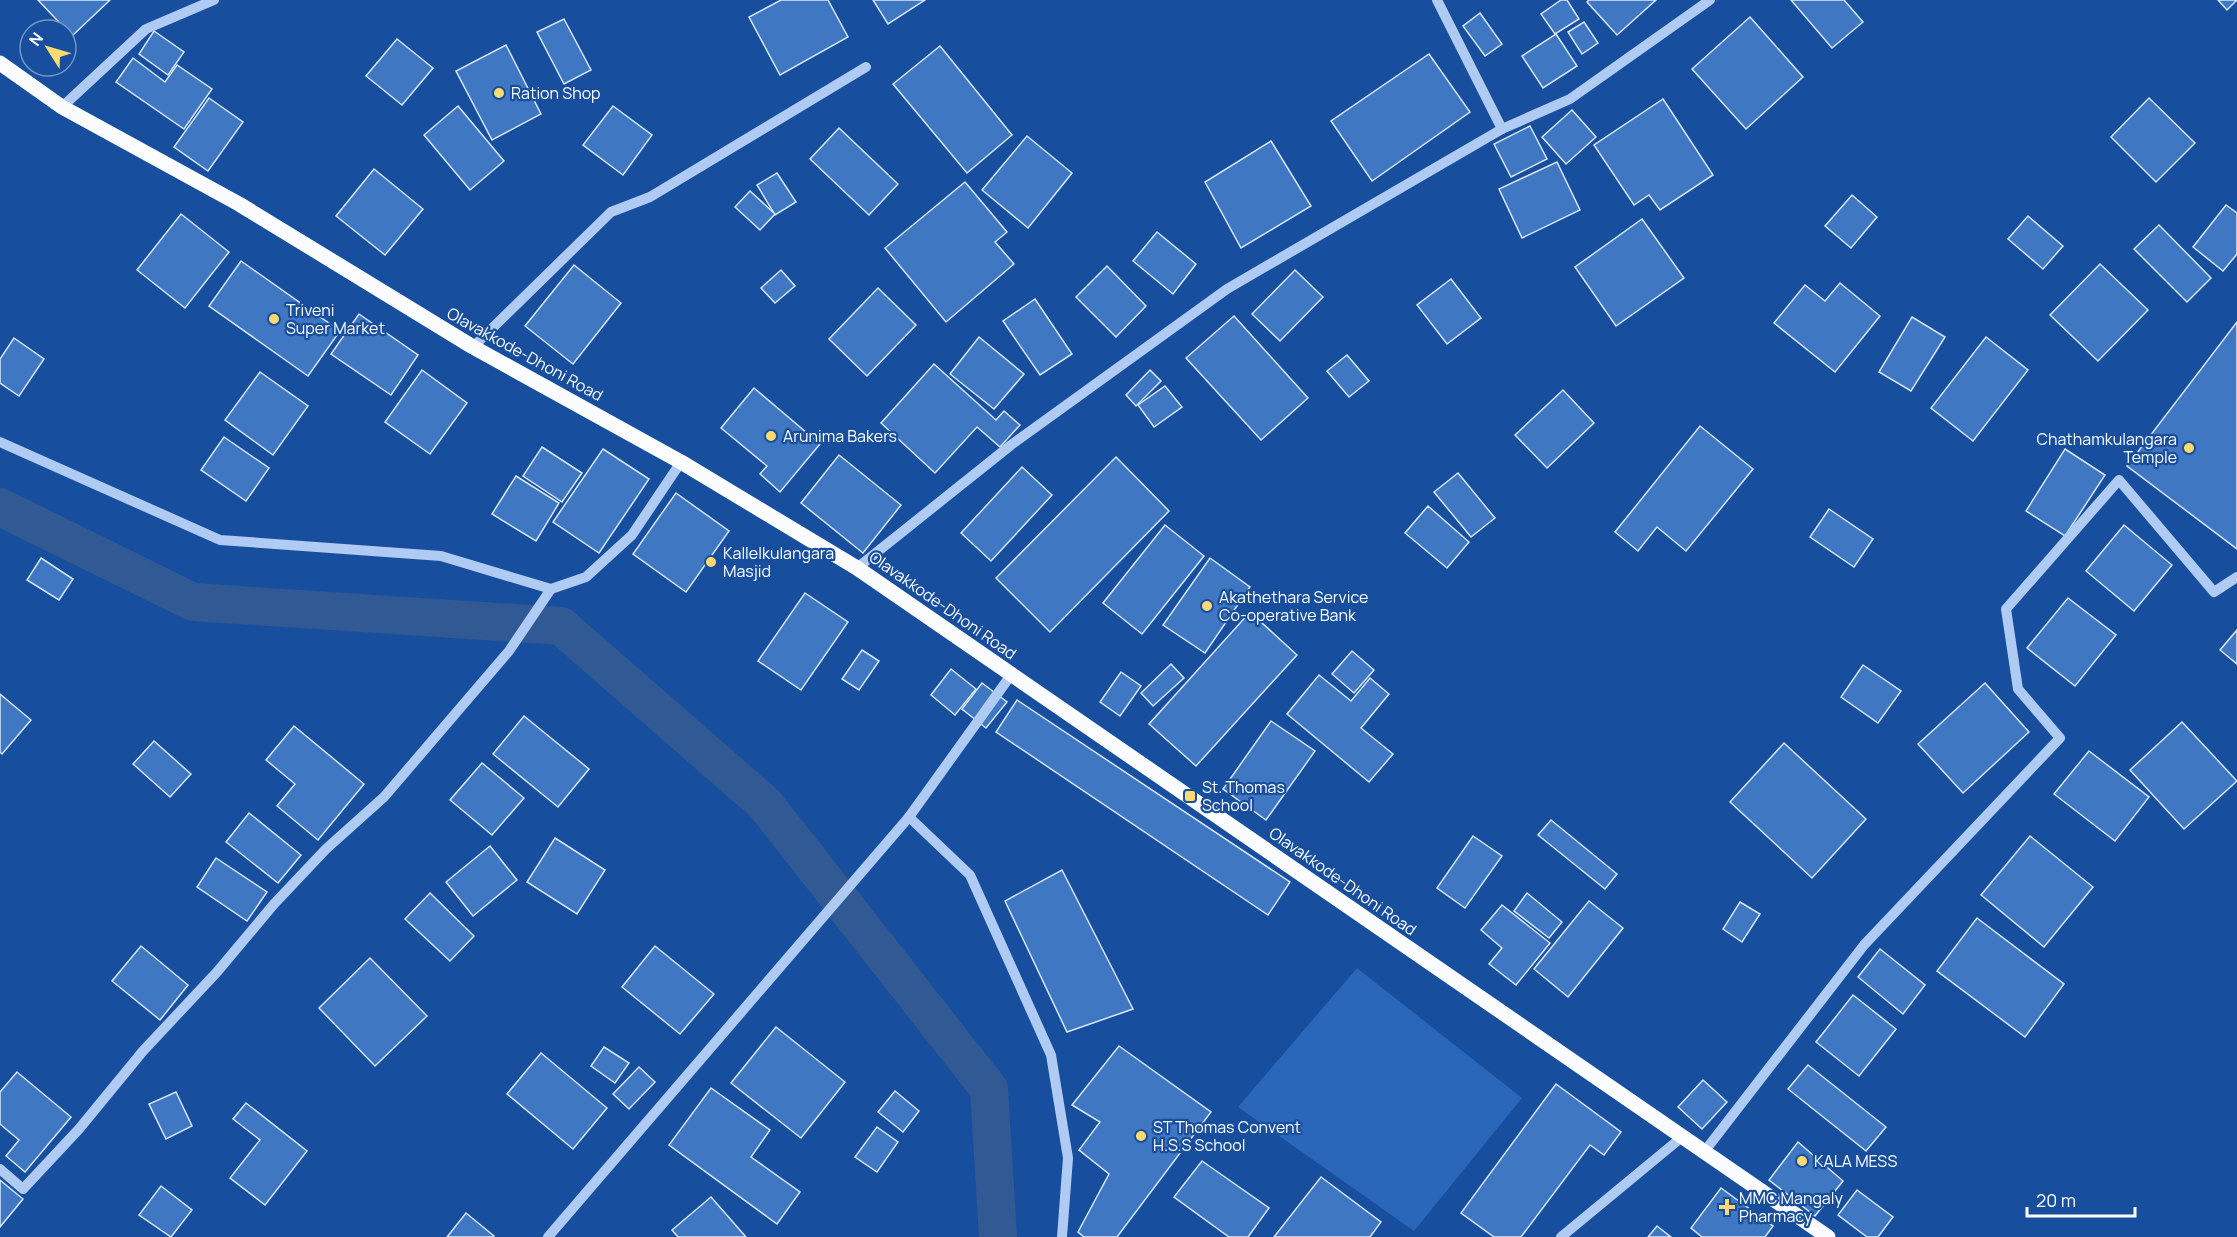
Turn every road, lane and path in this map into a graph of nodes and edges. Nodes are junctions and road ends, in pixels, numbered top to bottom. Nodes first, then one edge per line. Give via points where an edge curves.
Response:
1 (214, 0) edge
2 (1437, 0) edge
3 (1710, 0) edge
4 (0, 63) edge
5 (866, 67) dead end
6 (62, 107) junction
7 (1502, 129) junction
8 (473, 347) junction
9 (0, 442) edge
10 (681, 462) junction
11 (857, 568) junction
12 (2237, 577) edge
13 (551, 589) junction
14 (1011, 675) junction
15 (909, 817) junction
16 (1682, 1137) junction
17 (1704, 1152) junction
18 (0, 1169) edge
19 (548, 1237) edge
20 (1062, 1237) edge
21 (1561, 1237) edge
22 (1828, 1237) edge

1 - 6 street via 146,29
2 - 7 street
3 - 7 street via 1570,99
4 - 6 main road, Olavakkode-Dhoni Road
5 - 8 street via 650,197 611,212
6 - 8 main road, Olavakkode-Dhoni Road via 239,204
7 - 11 street via 1227,289 1011,445
8 - 10 main road, Olavakkode-Dhoni Road
9 - 13 street via 220,540 441,556
10 - 11 main road, Olavakkode-Dhoni Road
10 - 13 street via 632,535 586,577
11 - 14 main road, Olavakkode-Dhoni Road
12 - 17 street via 2214,592 2119,480 2006,609 2018,689 2060,738 1864,945
13 - 18 street via 509,651 384,797 326,849 274,904 23,1189
14 - 15 street
14 - 16 main road, Olavakkode-Dhoni Road
15 - 19 street
15 - 20 street via 970,875 1051,1055 1068,1158
16 - 17 main road, Olavakkode-Dhoni Road
16 - 21 street
17 - 22 main road, Olavakkode-Dhoni Road

